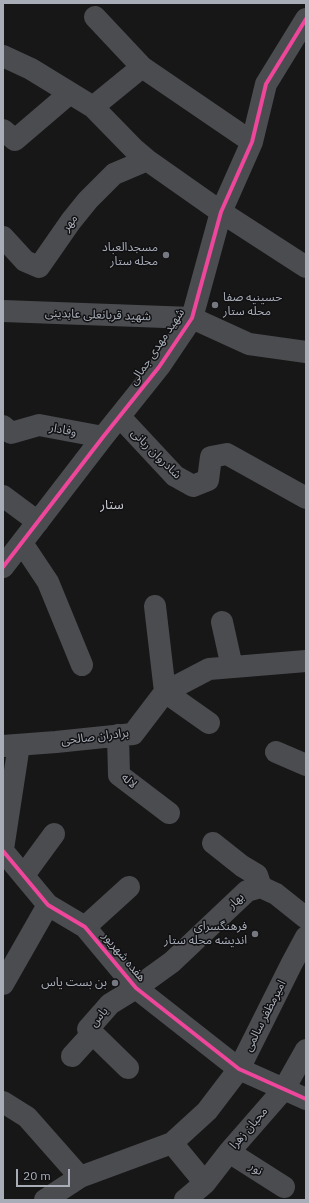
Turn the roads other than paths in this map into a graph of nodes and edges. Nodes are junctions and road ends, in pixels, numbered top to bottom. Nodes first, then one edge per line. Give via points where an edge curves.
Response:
1 (95, 17) dead end
2 (306, 19) edge
3 (3, 56) edge
4 (142, 67) junction
5 (70, 93) junction
6 (93, 107) junction
7 (3, 130) edge
8 (252, 142) junction
9 (147, 160) junction
10 (221, 212) junction
11 (3, 237) edge
12 (306, 267) edge
13 (3, 311) edge
14 (192, 318) junction
15 (306, 352) edge
16 (120, 417) junction
17 (3, 426) edge
18 (102, 438) junction
19 (3, 496) edge
20 (306, 498) edge
21 (38, 522) junction
22 (22, 543) junction
23 (3, 567) edge
24 (155, 606) dead end
25 (222, 622) dead end
26 (306, 661) edge
27 (82, 665) dead end
28 (232, 667) junction
29 (165, 692) junction
30 (209, 723) dead end
31 (118, 735) junction
32 (11, 745) edge
33 (276, 752) dead end
34 (306, 765) edge
35 (169, 813) dead end
36 (54, 834) dead end
37 (213, 843) dead end
38 (3, 850) edge
39 (24, 875) junction
40 (129, 887) dead end
41 (261, 887) junction
42 (48, 905) junction
43 (306, 918) edge
44 (85, 927) junction
45 (306, 937) edge
46 (299, 968) edge
47 (3, 984) edge
48 (136, 988) junction
49 (92, 1034) junction
50 (306, 1051) edge
51 (72, 1056) dead end
52 (128, 1068) dead end
53 (239, 1070) junction
54 (284, 1089) junction
55 (306, 1099) edge
56 (3, 1102) edge
57 (172, 1143) junction
58 (229, 1152) junction
59 (80, 1177) junction
60 (205, 1183) junction
61 (284, 1187) dead end
62 (45, 1200) edge
63 (185, 1200) edge

1 - 4 street
2 - 8 street, شهید مهدی جمالی via 266,84
3 - 5 street via 31,69
4 - 6 street
4 - 8 street
5 - 6 street
5 - 7 street via 15,140
6 - 9 street
8 - 10 street, شهید مهدی جمالی
9 - 10 street
9 - 11 street, مهر via 114,174 71,221 39,267 25,261
10 - 12 street
10 - 14 street, شهید مهدی جمالی
13 - 14 street, شهید قربانعلی عابدینی
14 - 15 street, شهید قربانعلی عابدینی via 248,344
14 - 16 street, شهید مهدی جمالی via 159,367
16 - 18 street, شهید مهدی جمالی
16 - 20 street, شادروان ربانی via 175,476 193,486 208,480 211,457 227,454
17 - 18 street, وفادار via 11,432 40,425
18 - 21 street, شهید مهدی جمالی
19 - 21 street
21 - 22 street, شهید مهدی جمالی
22 - 23 street, شهید مهدی جمالی
22 - 27 street via 48,582
24 - 29 street
25 - 28 street
26 - 28 street, برادران صالحی
28 - 29 street, برادران صالحی via 208,669
29 - 30 street
29 - 31 street, برادران صالحی via 134,734
31 - 32 street, برادران صالحی
31 - 35 street, لاله via 119,775
32 - 38 street, هفده شهریور
33 - 34 street
36 - 39 street
37 - 41 street via 257,875
38 - 39 street, هفده شهریور
39 - 42 street, هفده شهریور
40 - 44 street
41 - 43 street via 276,894
41 - 48 street, بهار via 247,891 172,962
42 - 44 street, هفده شهریور
42 - 47 street
44 - 48 street, هفده شهریور
45 - 46 street, امیرمظفر سالمی
46 - 53 street, امیرمظفر سالمی
48 - 49 street, یاس via 110,1004 88,1029
48 - 53 street, هفده شهریور
49 - 51 street
49 - 52 street, یاس
50 - 54 street, محبان زهرا
53 - 54 street, هفده شهریور
53 - 57 street, امیرمظفر سالمی via 207,1111
54 - 55 street, هفده شهریور
54 - 58 street, محبان زهرا
56 - 59 street via 27,1117
57 - 59 street, امیرمظفر سالمی
57 - 60 street
58 - 60 street, محبان زهرا
58 - 61 street, نور
59 - 62 street, امیرمظفر سالمی
60 - 63 street, محبان زهرا

